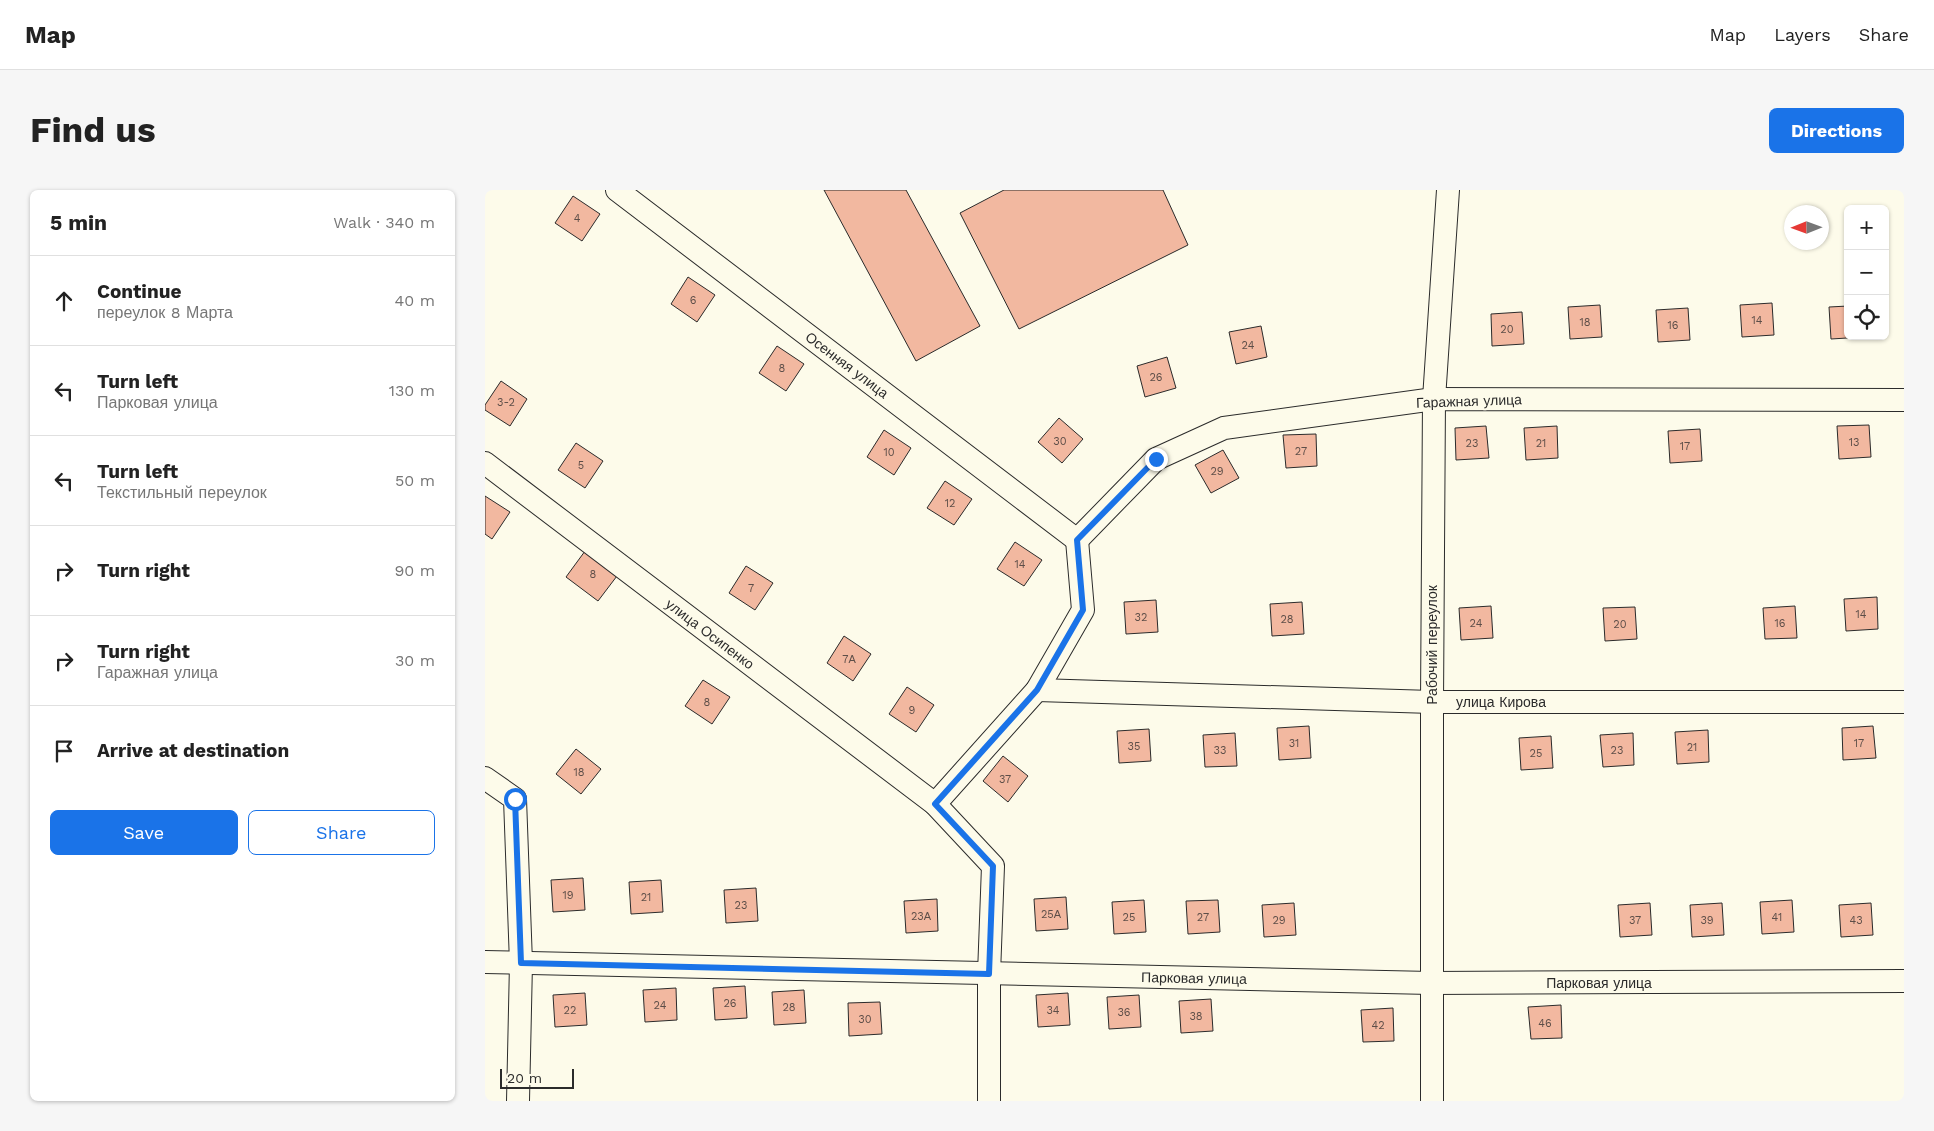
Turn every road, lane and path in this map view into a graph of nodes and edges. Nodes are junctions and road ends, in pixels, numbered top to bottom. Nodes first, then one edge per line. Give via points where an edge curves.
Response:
1 (617, 190) edge
2 (1448, 190) edge
3 (1434, 399) junction
4 (1904, 400) edge
5 (485, 463) edge
6 (1077, 540) junction
7 (1037, 690) junction
8 (1432, 702) junction
9 (1904, 702) edge
10 (485, 778) edge
11 (935, 804) junction
12 (485, 962) edge
13 (521, 963) junction
14 (989, 974) junction
15 (1904, 981) edge
16 (1431, 983) junction
17 (518, 1101) edge
18 (989, 1101) edge
19 (1432, 1101) edge

1 - 6 street, Осенняя улица
2 - 3 street, Рабочий переулок
3 - 4 street, Гаражная улица
3 - 6 street, Гаражная улица via 1224,428 1156,459
3 - 8 street, Рабочий переулок
5 - 11 street, улица Осипенко
6 - 7 street via 1083,610
7 - 8 street, улица Кирова
7 - 11 street
8 - 9 street, улица Кирова
8 - 16 street, Рабочий переулок
10 - 13 street via 515,799
11 - 14 street, улица Осипенко via 993,866
12 - 13 street, Парковая улица
13 - 14 street, Парковая улица
13 - 17 street
14 - 16 street, Парковая улица
14 - 18 street, улица Осипенко
15 - 16 street, Парковая улица
16 - 19 street, Рабочий переулок

